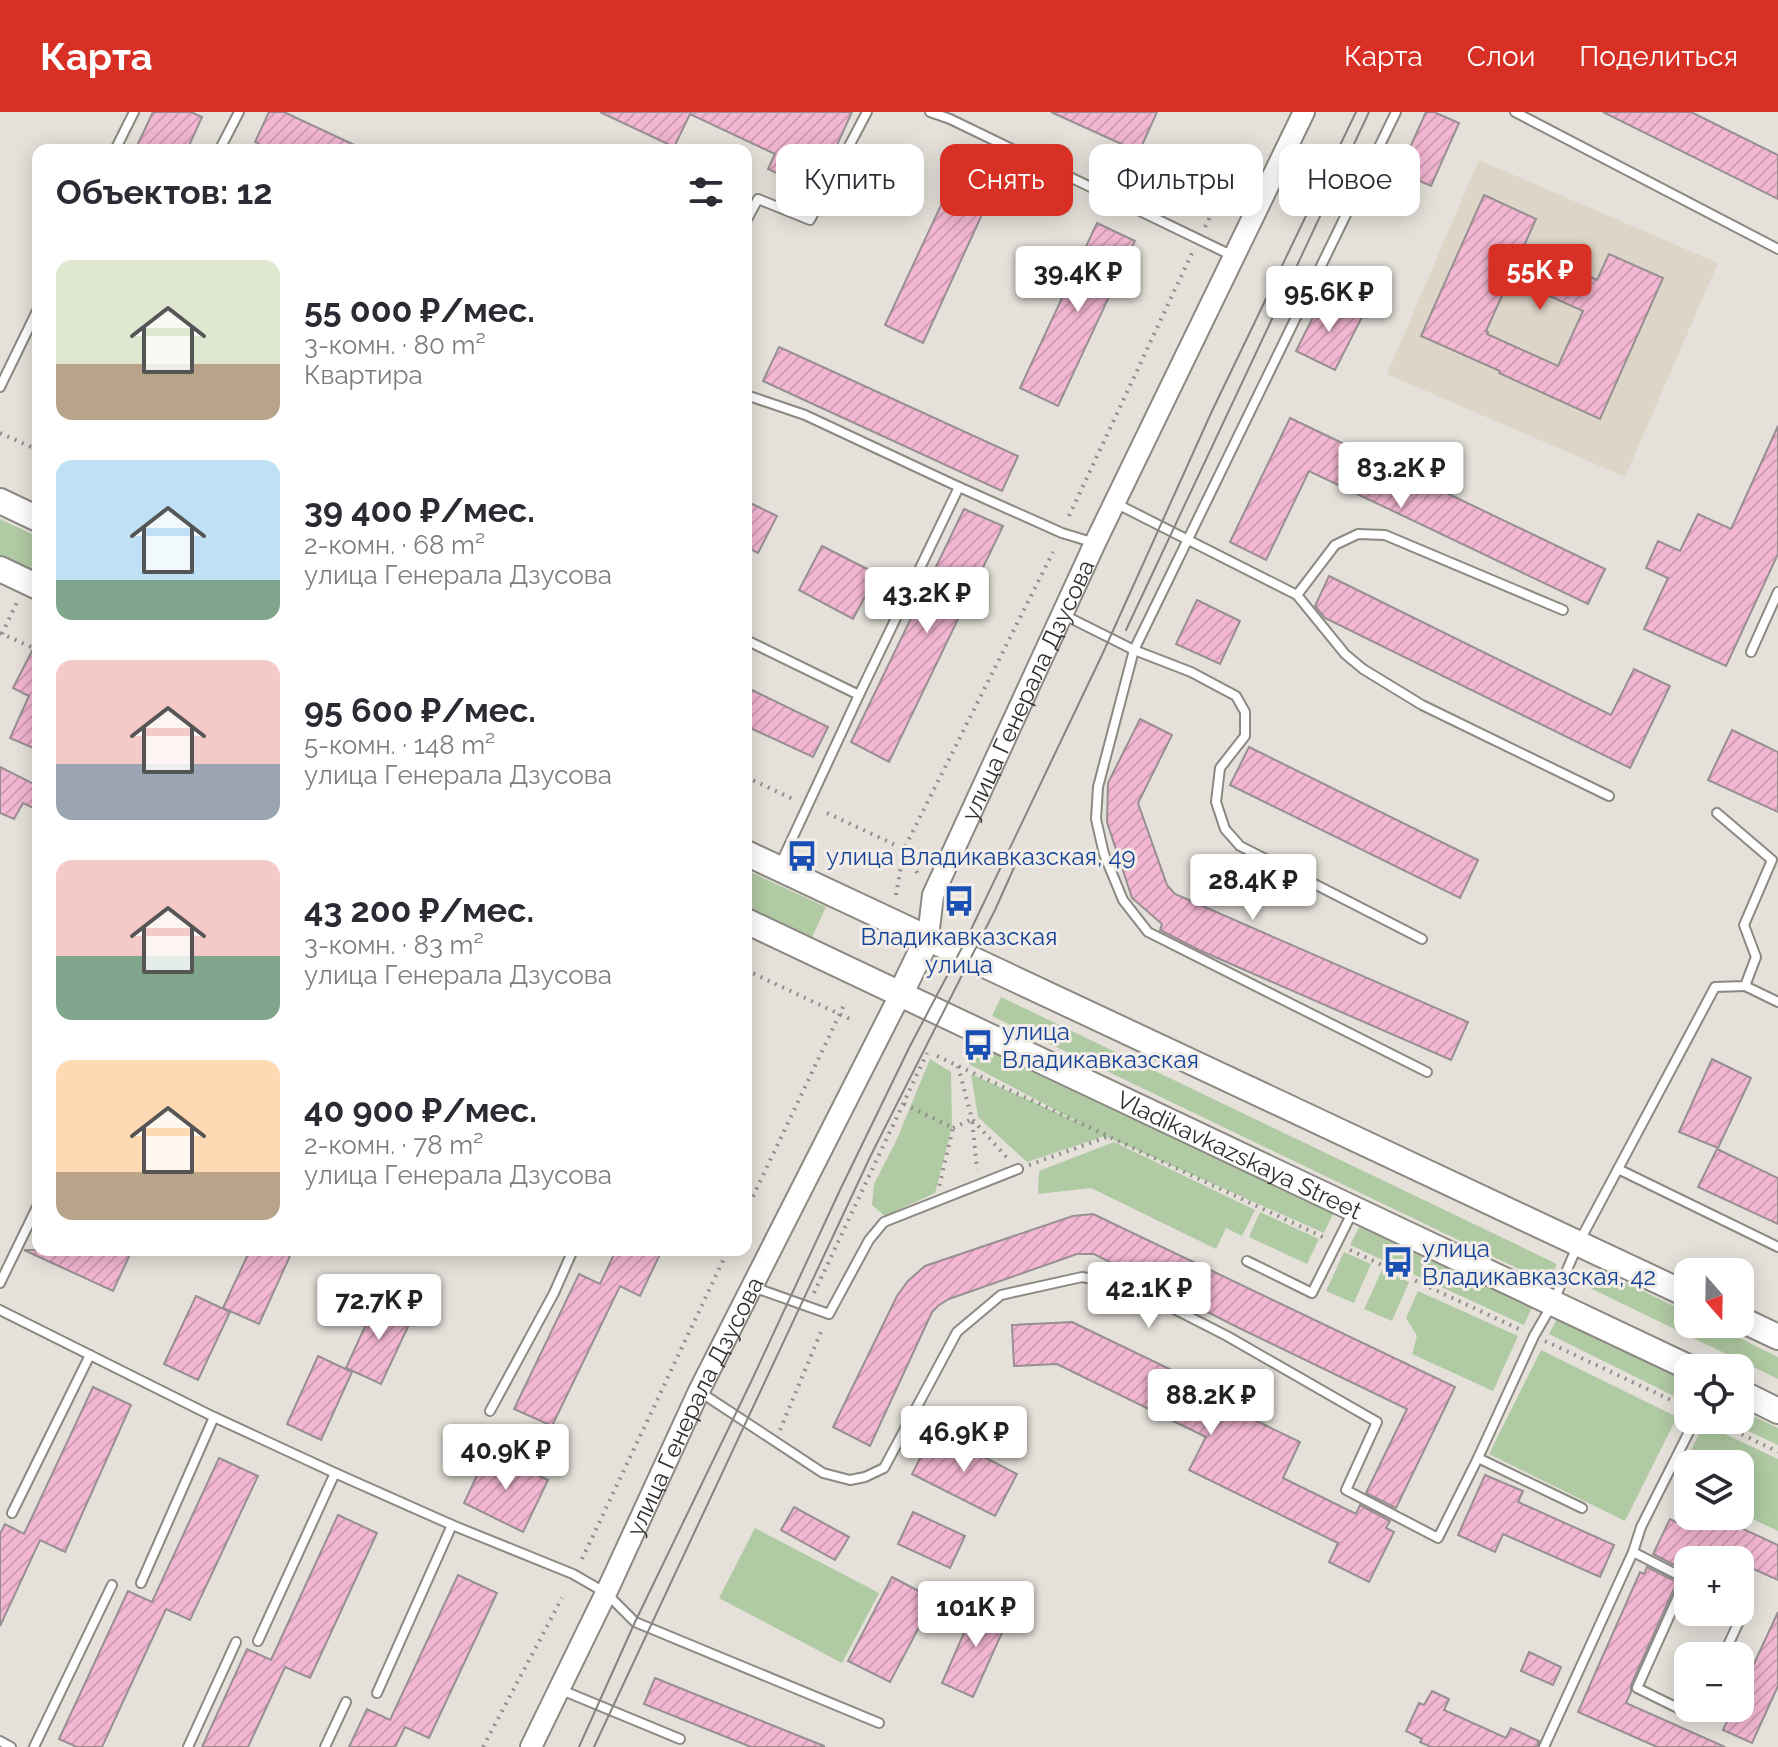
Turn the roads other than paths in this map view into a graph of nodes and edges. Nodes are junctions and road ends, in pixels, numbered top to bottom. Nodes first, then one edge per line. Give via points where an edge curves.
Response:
1 (134, 112) edge
2 (239, 112) edge
3 (867, 112) edge
4 (930, 112) edge
5 (1304, 112) edge
6 (1396, 112) edge
7 (1515, 112) edge
8 (118, 144) edge
9 (223, 144) edge
10 (752, 210) edge
11 (1778, 249) edge
12 (1234, 256) junction
13 (32, 321) edge
14 (0, 387) edge
15 (752, 397) edge
16 (959, 487) junction
17 (0, 501) edge
18 (1115, 503) junction
19 (32, 516) edge
20 (1187, 539) junction
21 (1095, 543) junction
22 (0, 569) edge
23 (1778, 592) edge
24 (28, 593) edge
25 (1297, 595) junction
26 (1563, 610) dead end
27 (1062, 614) junction
28 (752, 643) edge
29 (1134, 650) junction
30 (1751, 652) dead end
31 (859, 695) junction
32 (1609, 796) dead end
33 (1717, 813) dead end
34 (752, 856) edge
35 (779, 868) junction
36 (752, 924) edge
37 (928, 937) junction
38 (1422, 939) dead end
39 (1745, 986) junction
40 (901, 993) junction
41 (1778, 1002) edge
42 (1427, 1072) dead end
43 (1018, 1169) road end
44 (1618, 1169) junction
45 (1354, 1209) junction
46 (32, 1217) edge
47 (1578, 1244) junction
48 (1778, 1247) edge
49 (570, 1256) edge
50 (1247, 1261) dead end
51 (0, 1283) edge
52 (753, 1287) junction
53 (1674, 1289) edge
54 (1553, 1303) junction
55 (0, 1310) edge
56 (1754, 1326) edge
57 (1778, 1337) edge
58 (90, 1355) junction
59 (1674, 1360) edge
60 (699, 1391) junction
61 (1754, 1399) edge
62 (490, 1411) dead end
63 (1778, 1411) edge
64 (214, 1417) junction
65 (1688, 1434) edge
66 (1478, 1458) junction
67 (335, 1473) junction
68 (1582, 1508) dead end
69 (12, 1513) dead end
70 (452, 1525) junction
71 (1633, 1552) junction
72 (1674, 1572) edge
73 (141, 1583) dead end
74 (112, 1585) dead end
75 (606, 1593) junction
76 (1674, 1607) edge
77 (258, 1641) dead end
78 (236, 1642) dead end
79 (558, 1689) junction
80 (377, 1693) dead end
81 (346, 1702) dead end
82 (1674, 1706) edge
83 (879, 1723) dead end
84 (680, 1739) dead end
85 (0, 1741) edge
86 (11, 1747) edge
87 (34, 1747) edge
88 (188, 1747) edge
89 (325, 1747) edge
90 (531, 1747) edge
91 (1544, 1747) edge

1 - 8 lane
2 - 9 lane
3 - 10 lane via 810,220 758,199
4 - 12 lane
5 - 12 street, улица Генерала Дзусова
6 - 20 lane
7 - 11 lane
12 - 18 street, улица Генерала Дзусова
13 - 14 lane
15 - 16 lane via 805,415
16 - 21 lane
16 - 31 lane
17 - 19 main road
18 - 20 lane
18 - 21 street, улица Генерала Дзусова
20 - 25 lane
20 - 29 lane
21 - 27 street, улица Генерала Дзусова
22 - 24 main road
23 - 30 lane
25 - 26 lane via 1335,545 1358,534 1385,535
25 - 32 lane via 1363,669 1422,705
27 - 29 lane
27 - 37 street, улица Генерала Дзусова via 933,895
28 - 31 lane
29 - 38 lane via 1216,684 1236,696 1245,712 1245,736 1220,768 1216,802 1225,829 1240,846
29 - 42 lane via 1098,787 1096,819 1123,900 1148,932
31 - 35 lane
33 - 39 lane via 1772,860 1744,925 1756,957
34 - 35 main road
35 - 37 main road
36 - 40 main road, Vladikavkazskaya Street
37 - 40 main road, улица Генерала Дзусова
37 - 47 main road
39 - 41 lane
39 - 44 lane via 1715,987
40 - 45 main road, Vladikavkazskaya Street
40 - 52 street, улица Генерала Дзусова
43 - 52 lane via 884,1222 829,1314
44 - 47 lane
44 - 48 lane
45 - 50 lane via 1312,1293
45 - 54 main road, Vladikavkazskaya Street
46 - 51 lane
47 - 53 main road
47 - 54 lane
49 - 62 lane
52 - 60 street, улица Генерала Дзусова
54 - 59 main road, Vladikavkazskaya Street
54 - 66 lane
55 - 58 lane
56 - 57 main road
58 - 64 lane
58 - 69 lane
60 - 66 lane via 823,1473 850,1480 865,1477 884,1468 957,1332 1001,1295 1082,1277 1129,1286 1377,1422 1346,1490 1438,1538
60 - 75 street, улица Генерала Дзусова
61 - 63 main road
64 - 67 lane
64 - 73 lane
65 - 71 lane
66 - 68 lane
67 - 70 lane
67 - 77 lane
70 - 75 lane via 573,1574
70 - 80 lane
71 - 72 lane
71 - 91 lane
74 - 87 lane
75 - 79 street, улица Генерала Дзусова
75 - 83 lane via 635,1622
76 - 82 lane via 1637,1688
78 - 88 lane
79 - 84 lane
79 - 90 street, улица Генерала Дзусова
81 - 89 lane
85 - 86 lane

